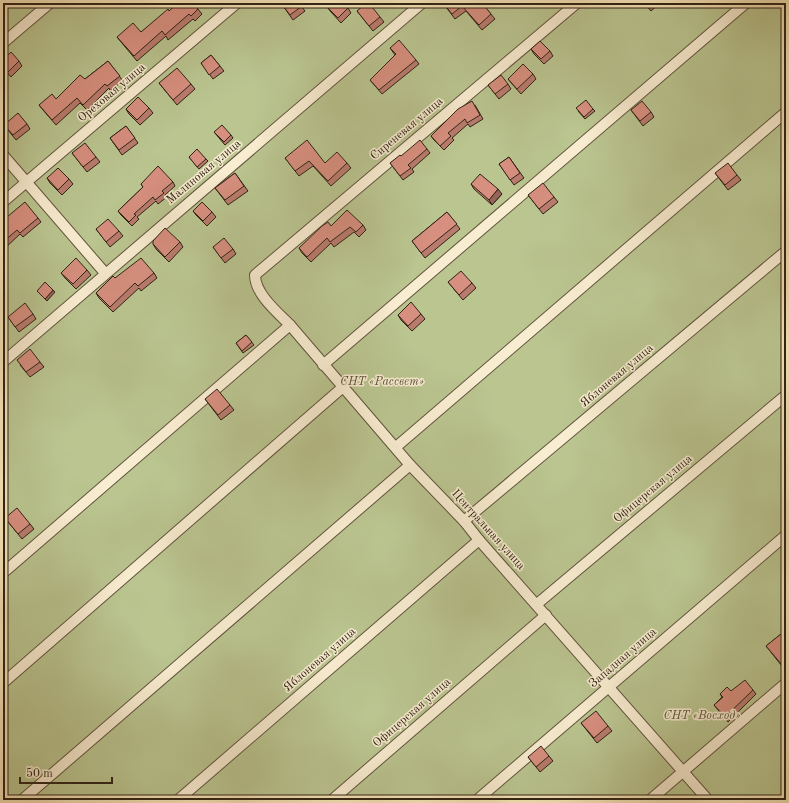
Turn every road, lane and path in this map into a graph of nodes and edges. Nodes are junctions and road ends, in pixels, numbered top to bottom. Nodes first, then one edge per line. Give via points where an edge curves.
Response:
1 (50, 3) edge
2 (237, 3) edge
3 (422, 3) edge
4 (577, 3) edge
5 (746, 3) edge
6 (3, 43) edge
7 (786, 112) edge
8 (3, 155) edge
9 (26, 183) junction
10 (3, 202) edge
11 (786, 251) edge
12 (105, 273) junction
13 (255, 275) joint
14 (290, 325) junction
15 (3, 362) edge
16 (323, 365) junction
17 (343, 387) junction
18 (786, 395) edge
19 (396, 447) junction
20 (410, 465) junction
21 (464, 521) junction
22 (786, 535) edge
23 (479, 540) junction
24 (3, 573) edge
25 (537, 604) junction
26 (546, 615) junction
27 (3, 683) edge
28 (786, 683) edge
29 (608, 688) junction
30 (683, 772) junction
31 (22, 800) edge
32 (178, 800) edge
33 (332, 800) edge
34 (477, 800) edge
35 (650, 800) edge
36 (708, 800) edge

1 - 6 street
2 - 9 street, Ореховая улица
3 - 12 street, Малиновая улица
4 - 13 street, Сиреневая улица
5 - 16 street
7 - 19 street
8 - 9 street
9 - 10 street, Ореховая улица
9 - 12 street
11 - 21 street, Яблоневая улица
12 - 15 street, Малиновая улица
13 - 14 street, Центральная улица via 255,282 260,290
14 - 16 street, Центральная улица
14 - 24 street
16 - 17 street, Центральная улица
17 - 19 street, Центральная улица
17 - 27 street
18 - 25 street, Офицерская улица
19 - 20 street, Центральная улица
20 - 21 street, Центральная улица
20 - 31 street
21 - 23 street, Центральная улица
22 - 29 street, Западная улица
23 - 25 street, Центральная улица
23 - 32 street, Яблоневая улица
25 - 26 street, Центральная улица
26 - 29 street, Центральная улица
26 - 33 street, Офицерская улица
28 - 30 street
29 - 30 street, Центральная улица
29 - 34 street, Западная улица
30 - 35 street
30 - 36 street, Центральная улица

